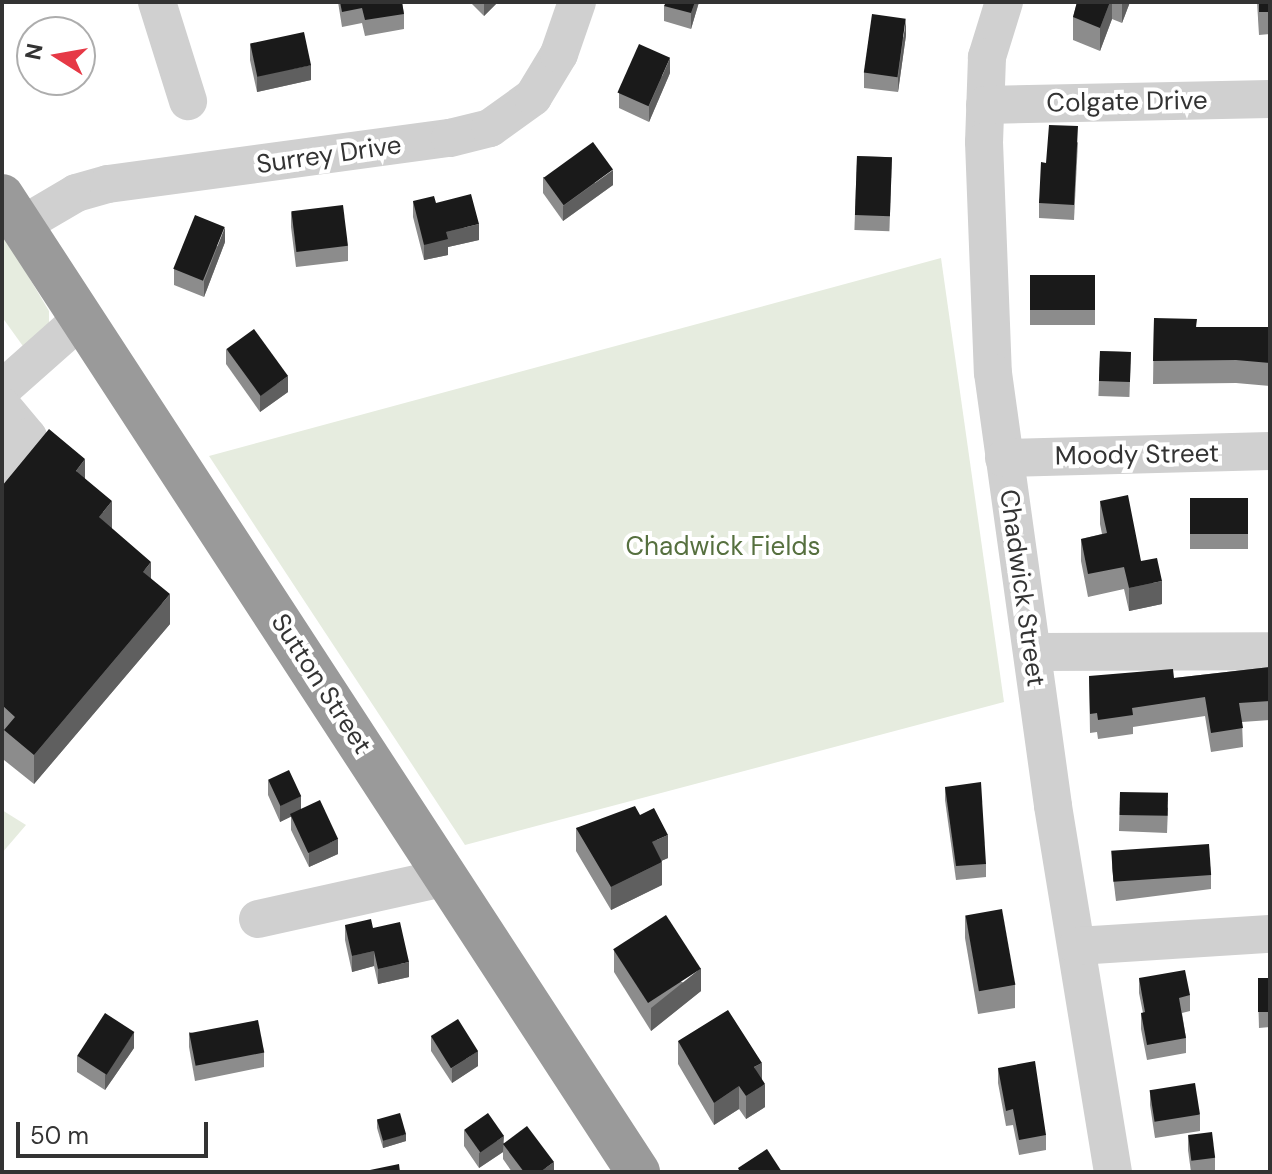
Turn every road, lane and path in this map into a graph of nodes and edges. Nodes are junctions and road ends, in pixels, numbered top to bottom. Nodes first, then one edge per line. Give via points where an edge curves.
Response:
1 (157, 2) edge
2 (577, 2) edge
3 (1004, 2) edge
4 (1270, 99) edge
5 (188, 101) dead end
6 (985, 105) junction
7 (11, 211) edge
8 (81, 319) junction
9 (2, 389) edge
10 (2, 406) edge
11 (1270, 451) edge
12 (1004, 458) junction
13 (2, 467) edge
14 (1270, 651) edge
15 (1034, 652) junction
16 (447, 877) junction
17 (258, 919) dead end
18 (1270, 934) edge
19 (1077, 946) junction
20 (638, 1172) edge
21 (1113, 1172) edge

1 - 5 street
2 - 7 street, Surrey Drive via 541,86 515,113 490,128 450,138 108,184
3 - 6 street, Chadwick Street via 987,57
4 - 6 street, Colgate Drive
6 - 12 street, Chadwick Street via 988,306
7 - 8 highway, Sutton Street
8 - 9 street
8 - 16 highway, Sutton Street
10 - 13 street via 28,437
11 - 12 street, Moody Street
12 - 15 street, Chadwick Street
14 - 15 street
15 - 19 street, Chadwick Street
16 - 17 street
16 - 20 highway, Sutton Street
18 - 19 street
19 - 21 street, Chadwick Street

